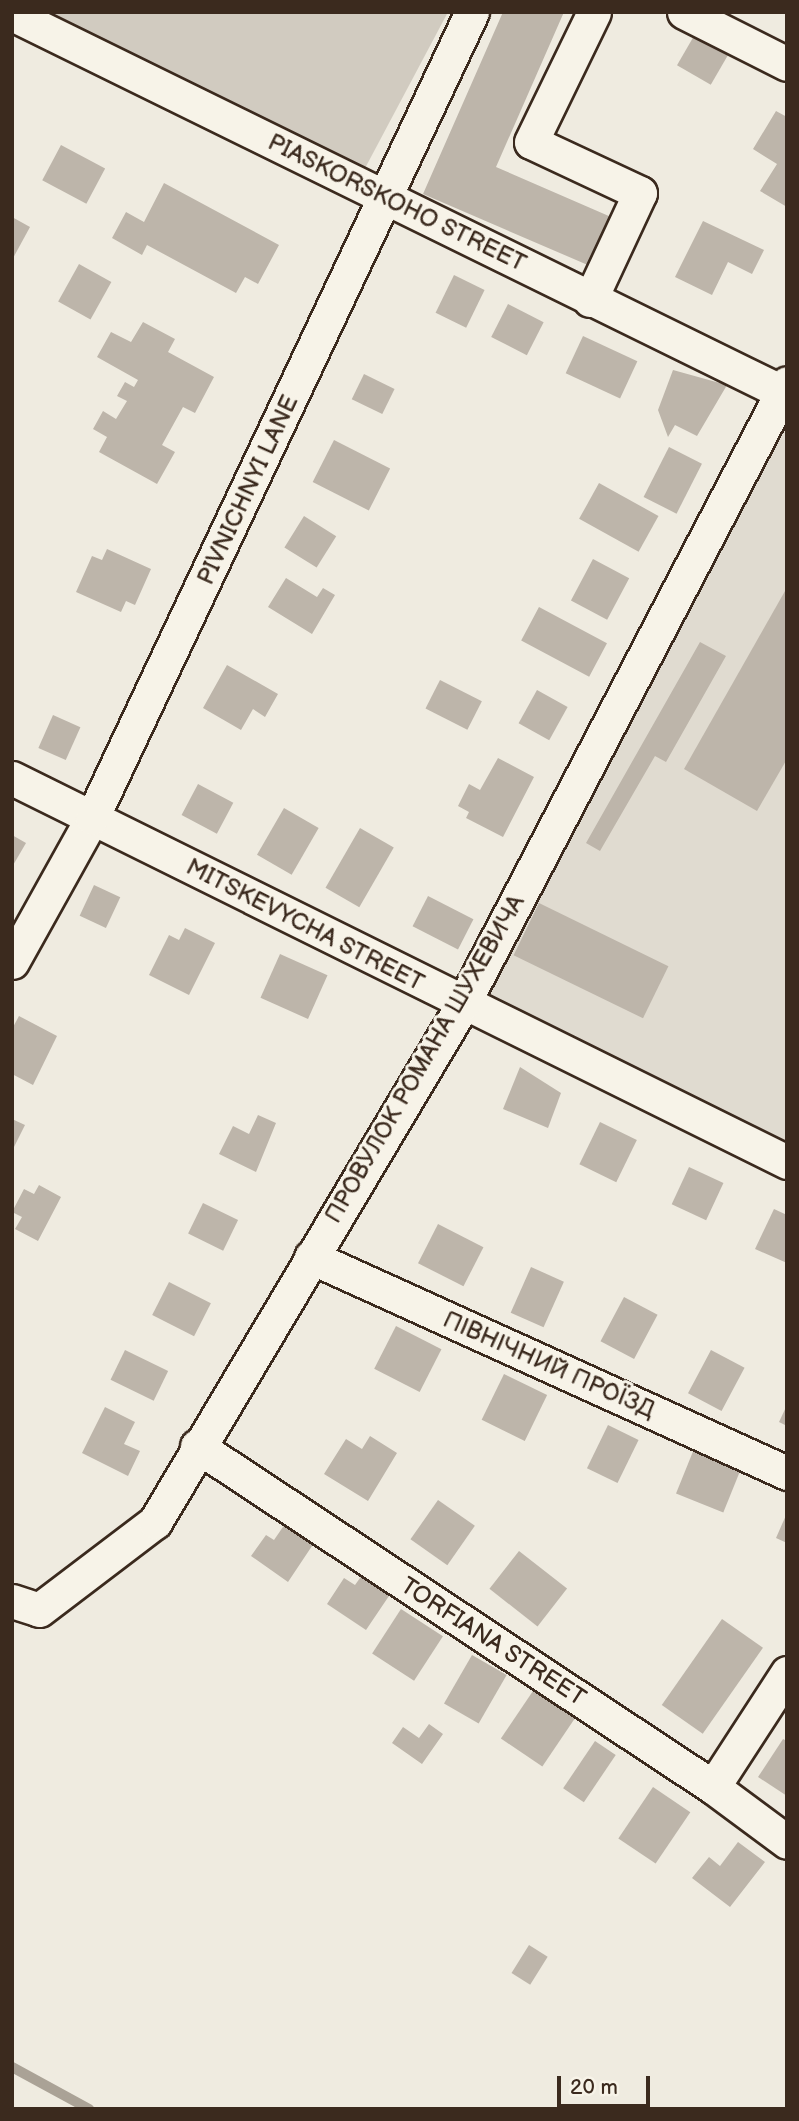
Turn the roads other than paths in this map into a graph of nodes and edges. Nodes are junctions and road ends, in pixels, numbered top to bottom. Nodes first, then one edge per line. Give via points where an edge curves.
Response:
1 (472, 12) edge
2 (594, 12) edge
3 (684, 12) edge
4 (12, 14) edge
5 (787, 64) edge
6 (388, 197) junction
7 (590, 300) junction
8 (784, 388) edge
9 (12, 778) edge
10 (92, 818) junction
11 (12, 962) edge
12 (463, 1004) junction
13 (787, 1162) edge
14 (311, 1257) junction
15 (197, 1446) junction
16 (787, 1473) edge
17 (25, 1606) edge
18 (787, 1672) edge
19 (713, 1787) junction
20 (787, 1842) edge

1 - 6 street, PIVNICHNYI LANE
2 - 7 street via 531,142 640,193
3 - 5 street
4 - 6 street, PIASKORSKOHO STREET
6 - 7 street, PIASKORSKOHO STREET
6 - 10 street, PIVNICHNYI LANE
7 - 8 street, PIASKORSKOHO STREET
8 - 12 street, ПРОВУЛОК РОМАНА ШУХЕВИЧА
9 - 10 street, MITSKEVYCHA STREET
10 - 11 street, PIVNICHNYI LANE
10 - 12 street, MITSKEVYCHA STREET
12 - 13 street, MITSKEVYCHA STREET
12 - 14 street, ПРОВУЛОК РОМАНА ШУХЕВИЧА
14 - 15 street, ПРОВУЛОК РОМАНА ШУХЕВИЧА
14 - 16 street, ПІВНІЧНИЙ ПРОЇЗД
15 - 17 street, ПРОВУЛОК РОМАНА ШУХЕВИЧА via 155,1522
15 - 19 street, TORFIANA STREET
18 - 19 street
19 - 20 street, TORFIANA STREET

